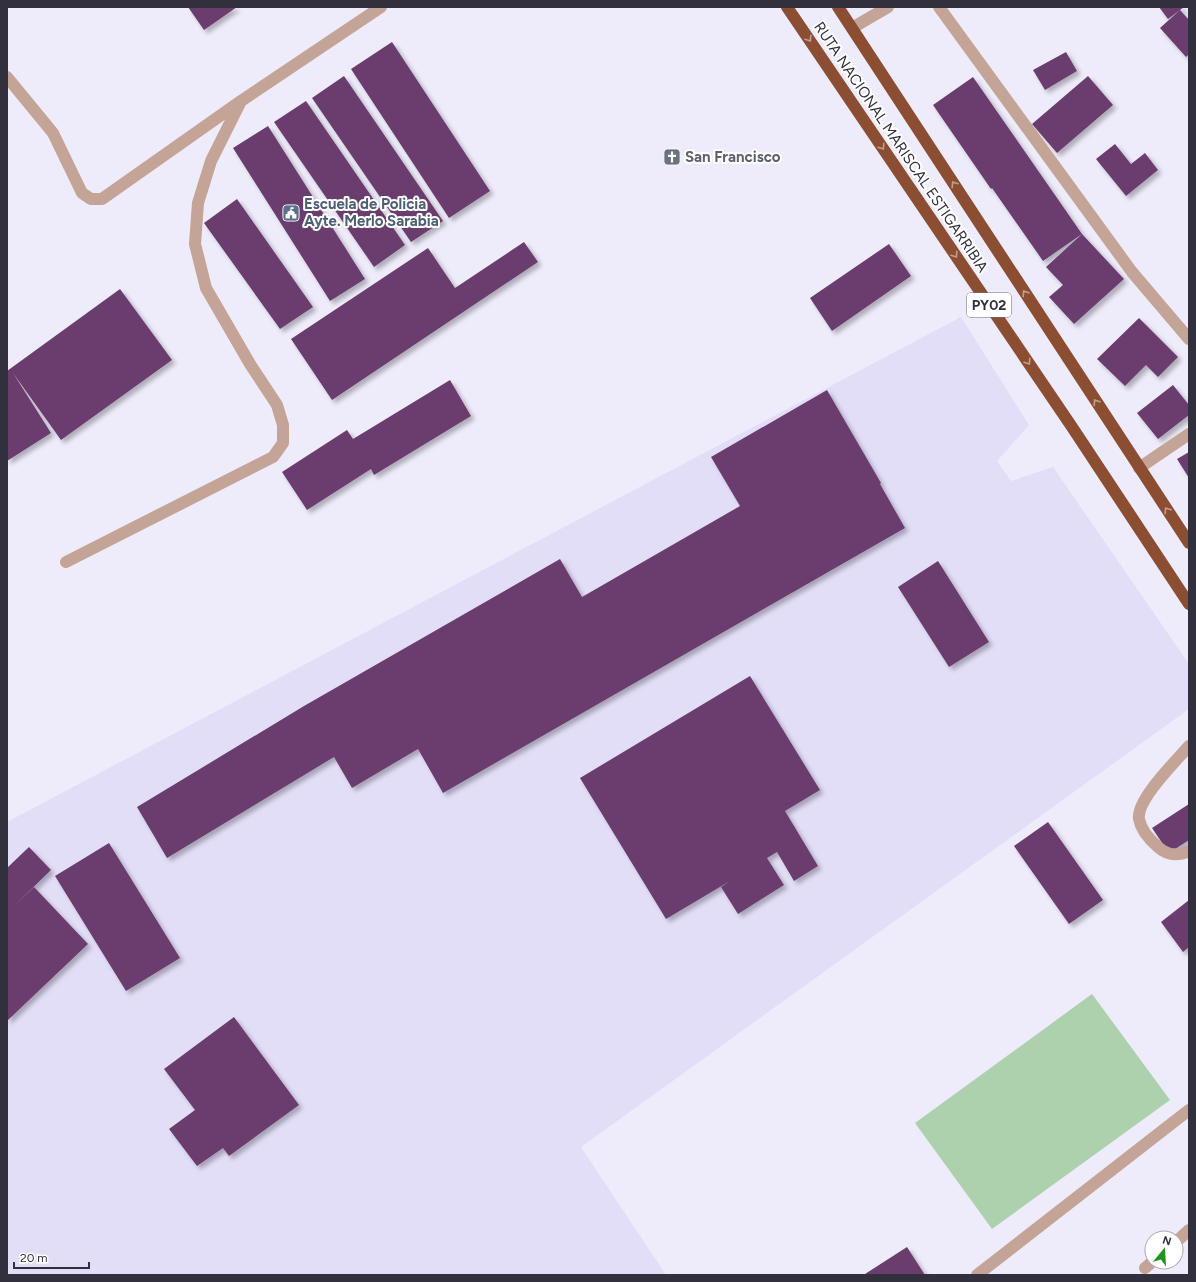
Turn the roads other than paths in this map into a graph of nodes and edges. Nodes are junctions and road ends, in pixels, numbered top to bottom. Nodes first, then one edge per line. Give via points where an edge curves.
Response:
1 (381, 7) edge
2 (787, 7) edge
3 (838, 7) edge
4 (888, 7) edge
5 (939, 7) edge
6 (852, 28) junction
7 (7, 77) edge
8 (241, 101) junction
9 (1189, 339) edge
10 (1189, 434) edge
11 (1139, 468) junction
12 (1189, 543) edge
13 (66, 562) dead end
14 (1189, 604) edge
15 (1189, 746) edge
16 (1189, 851) edge
17 (1189, 1110) edge
18 (977, 1275) edge

1 - 8 street
2 -> 14 highway, RUTA NACIONAL MARISCAL ESTIGARRIBIA / PY02
3 - 6 highway, RUTA NACIONAL MARISCAL ESTIGARRIBIA / PY02
4 - 6 street
5 - 9 street via 1132,272
11 -> 6 highway, RUTA NACIONAL MARISCAL ESTIGARRIBIA / PY02
7 - 8 street via 53,133 82,193 91,199 102,199
8 - 13 street via 211,161 198,202 195,244 206,288 277,405 283,425 283,443 273,457
10 - 11 street
12 -> 11 highway, RUTA NACIONAL MARISCAL ESTIGARRIBIA / PY02
15 - 16 street via 1147,794 1139,818 1142,828 1165,853 1181,855
17 - 18 street

